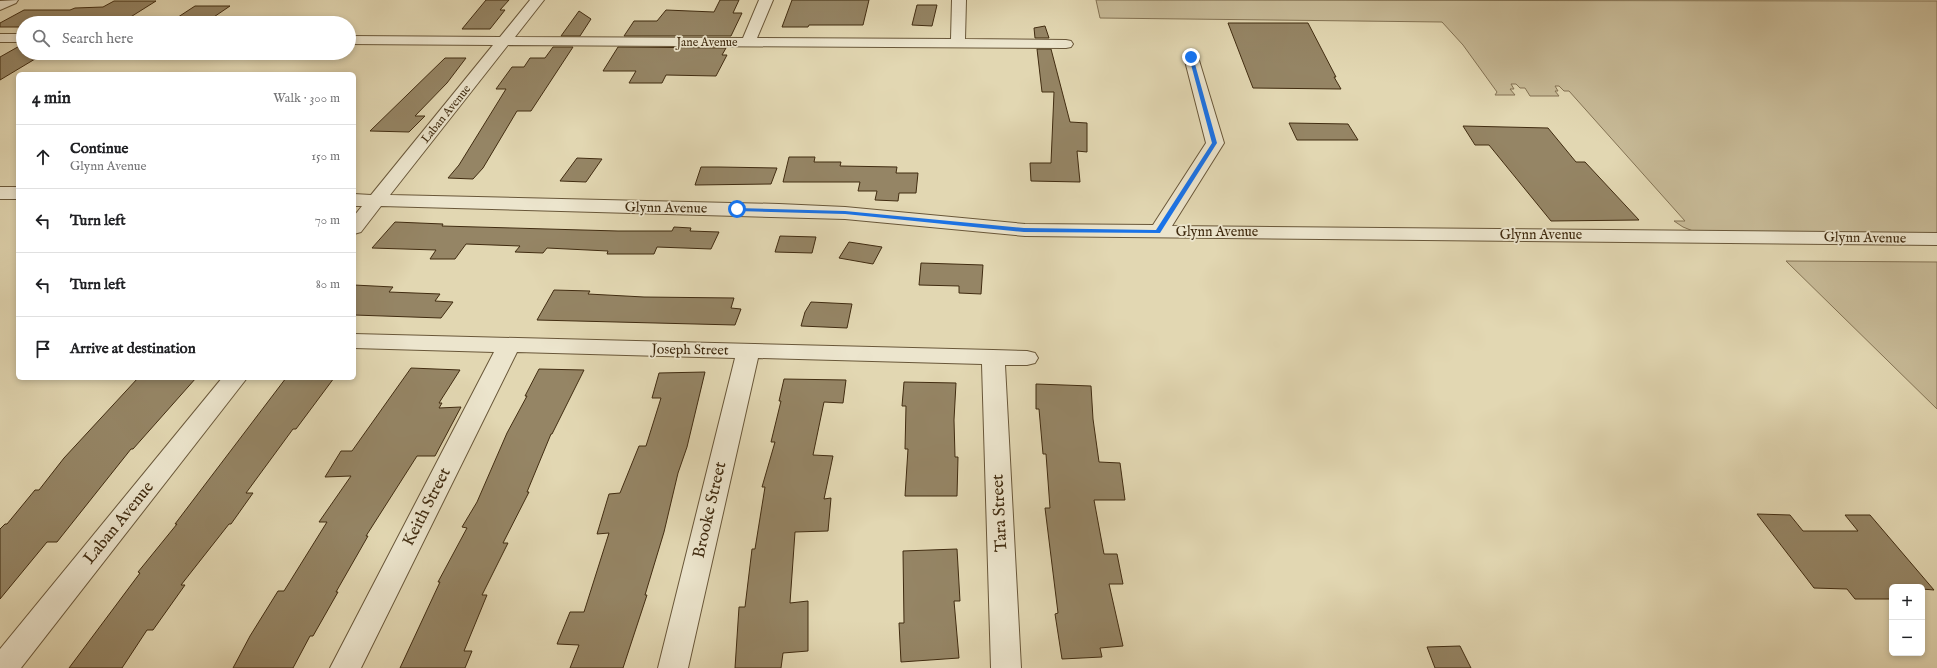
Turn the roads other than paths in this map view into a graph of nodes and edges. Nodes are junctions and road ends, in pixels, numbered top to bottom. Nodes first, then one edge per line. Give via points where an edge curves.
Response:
1 (11, 0) edge
2 (537, 0) edge
3 (766, 0) edge
4 (959, 0) edge
5 (0, 6) edge
6 (0, 38) edge
7 (16, 38) edge
8 (356, 40) edge
9 (505, 41) junction
10 (748, 42) junction
11 (958, 43) junction
12 (1066, 44) dead end
13 (1191, 57) dead end
14 (0, 193) edge
15 (16, 193) edge
16 (356, 200) edge
17 (376, 201) junction
18 (356, 226) edge
19 (1158, 232) junction
20 (1937, 239) edge
21 (356, 341) edge
22 (509, 345) junction
23 (748, 351) junction
24 (993, 357) junction
25 (1027, 358) dead end
26 (233, 380) edge
27 (3, 668) edge
28 (345, 668) edge
29 (672, 668) edge
30 (1006, 668) edge

1 - 5 street
2 - 9 street, Laban Avenue
3 - 10 street
4 - 11 street
6 - 7 street
8 - 9 street, Jane Avenue
9 - 10 street, Jane Avenue
9 - 17 street, Laban Avenue
10 - 11 street, Jane Avenue
11 - 12 street, Jane Avenue
13 - 19 street via 1214,143
14 - 15 street
16 - 17 street, Glynn Avenue
17 - 18 street, Laban Avenue
17 - 19 street, Glynn Avenue via 779,210 845,213 1024,230
19 - 20 street, Glynn Avenue
21 - 22 street, Joseph Street
22 - 23 street, Joseph Street
22 - 28 street, Keith Street
23 - 24 street, Joseph Street
23 - 29 street, Brooke Street
24 - 25 street, Joseph Street
24 - 30 street, Tara Street
26 - 27 street, Laban Avenue

